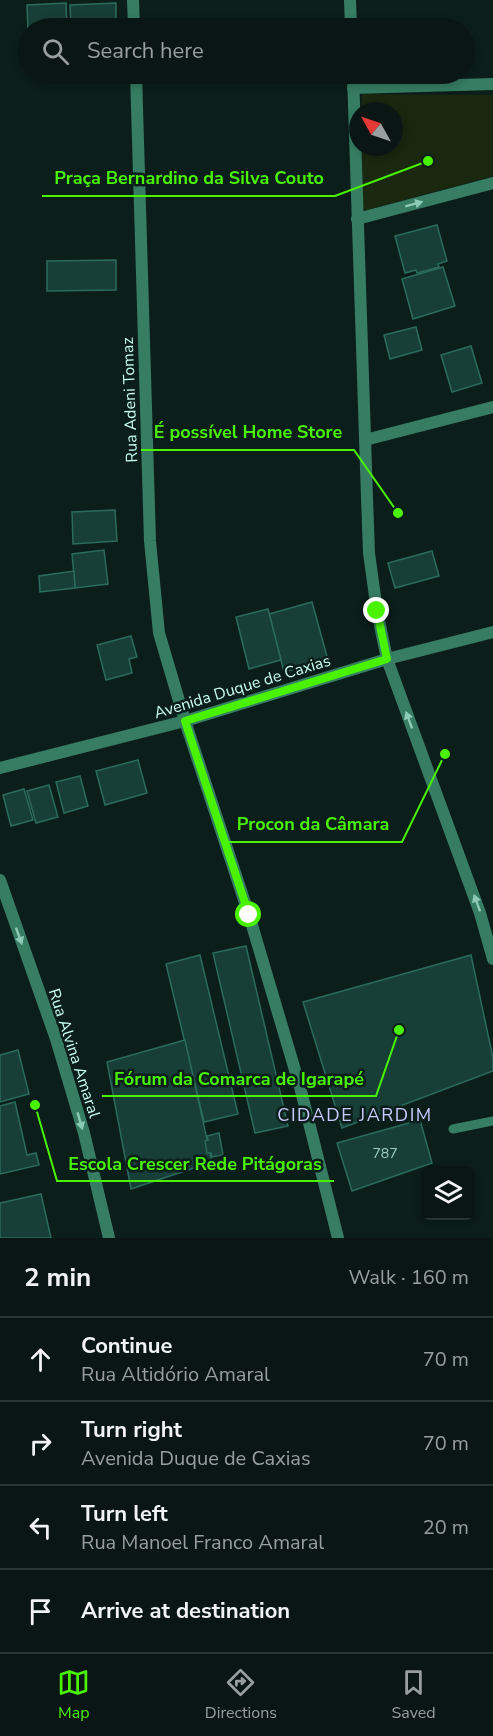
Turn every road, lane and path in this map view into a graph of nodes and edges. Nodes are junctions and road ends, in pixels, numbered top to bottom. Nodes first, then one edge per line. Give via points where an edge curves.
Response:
1 (133, 0) edge
2 (350, 0) edge
3 (134, 18) edge
4 (351, 18) edge
5 (136, 84) edge
6 (353, 84) edge
7 (493, 84) edge
8 (353, 88) junction
9 (493, 183) edge
10 (357, 219) junction
11 (493, 407) edge
12 (365, 440) junction
13 (493, 632) edge
14 (387, 659) junction
15 (185, 721) junction
16 (0, 768) edge
17 (0, 880) edge
18 (493, 959) edge
19 (493, 1121) edge
20 (453, 1129) dead end
21 (109, 1238) edge
22 (338, 1238) edge

1 - 3 street
2 - 4 street
5 - 15 street, Rua Adeni Tomaz via 150,541 159,633
6 - 8 street
7 - 8 street
8 - 10 street
10 -> 9 street
10 - 12 street
11 - 12 street
12 - 14 street via 369,553
13 - 14 street, Avenida Duque de Caxias
14 - 15 street, Avenida Duque de Caxias
18 -> 14 street via 480,913
15 - 16 street, Avenida Duque de Caxias
15 - 22 street, Rua Adeni Tomaz via 290,1053
17 -> 21 street, Rua Alvina Amaral via 59,1050
19 - 20 lane

